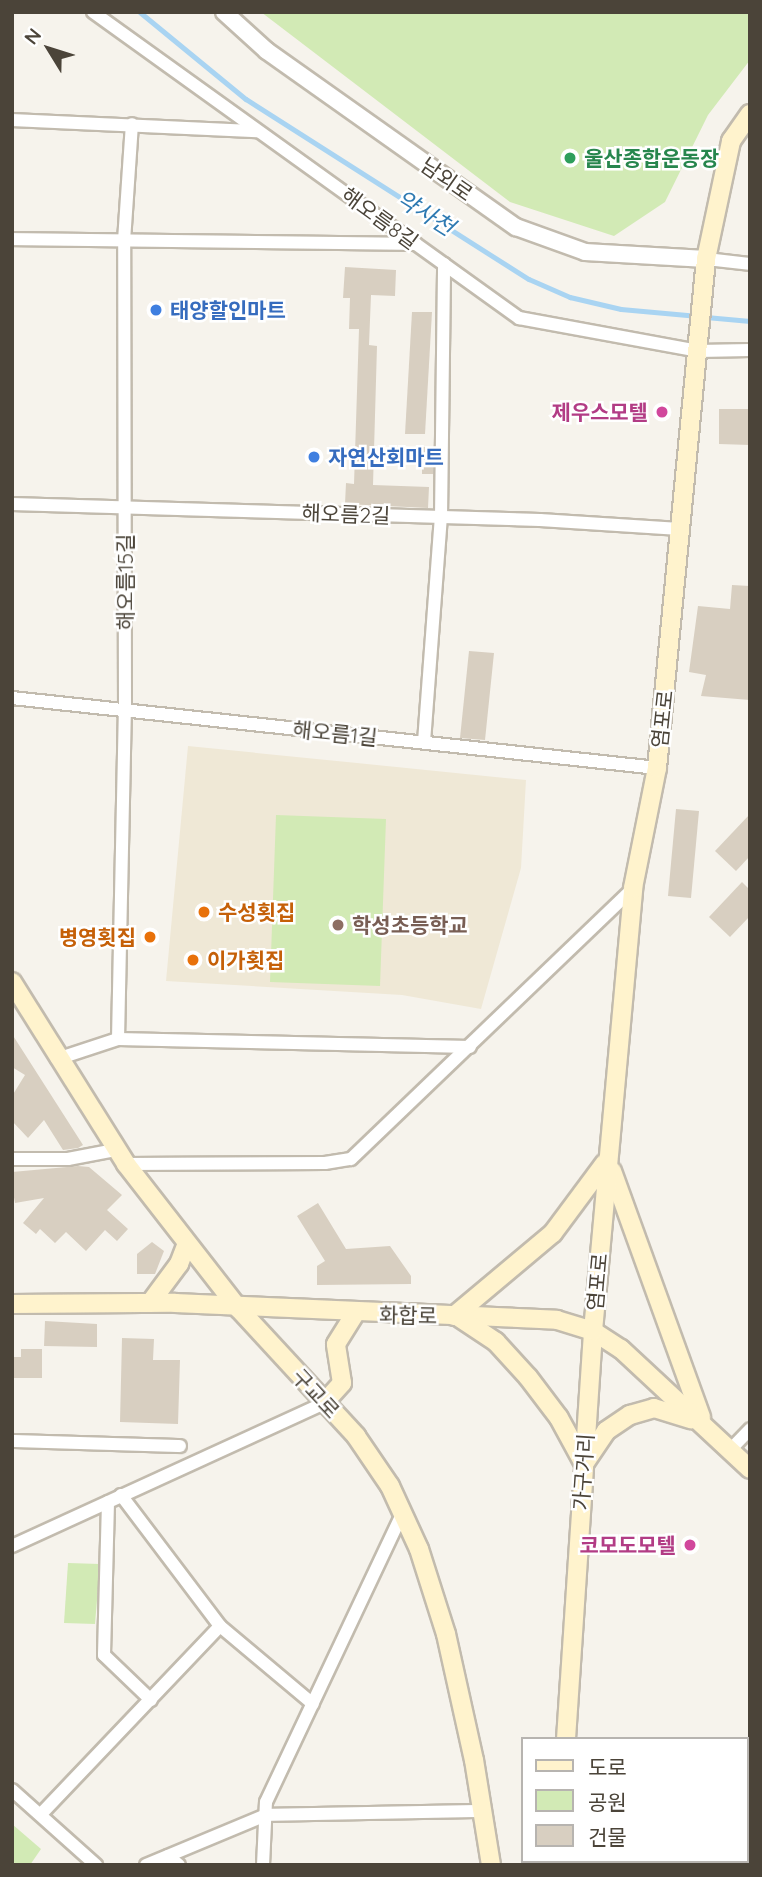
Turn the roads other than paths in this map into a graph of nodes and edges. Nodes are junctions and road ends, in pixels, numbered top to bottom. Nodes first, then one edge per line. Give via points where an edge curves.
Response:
1 (93, 12) edge
2 (224, 12) edge
3 (750, 114) edge
4 (12, 120) edge
5 (132, 124) junction
6 (259, 131) junction
7 (12, 239) edge
8 (124, 240) junction
9 (416, 244) junction
10 (706, 259) junction
11 (444, 264) junction
12 (750, 264) edge
13 (750, 350) edge
14 (698, 351) junction
15 (12, 504) edge
16 (125, 508) junction
17 (441, 517) junction
18 (680, 530) junction
19 (12, 698) edge
20 (125, 710) junction
21 (424, 743) junction
22 (657, 768) junction
23 (633, 888) junction
24 (12, 982) edge
25 (118, 1039) junction
26 (470, 1047) junction
27 (57, 1059) junction
28 (120, 1157) junction
29 (609, 1157) junction
30 (12, 1158) edge
31 (187, 1242) junction
32 (150, 1303) junction
33 (12, 1304) edge
34 (239, 1309) junction
35 (355, 1314) junction
36 (454, 1316) junction
37 (593, 1331) junction
38 (324, 1403) junction
39 (707, 1428) junction
40 (750, 1429) edge
41 (12, 1441) edge
42 (180, 1446) dead end
43 (730, 1450) junction
44 (584, 1464) junction
45 (750, 1469) edge
46 (121, 1495) junction
47 (108, 1502) junction
48 (403, 1512) junction
49 (12, 1546) edge
50 (220, 1626) junction
51 (151, 1700) junction
52 (313, 1704) junction
53 (566, 1737) edge
54 (12, 1790) edge
55 (484, 1811) junction
56 (42, 1813) junction
57 (265, 1815) junction
58 (168, 1856) junction
59 (149, 1864) edge
60 (96, 1865) edge
61 (179, 1865) edge
62 (263, 1865) edge
63 (491, 1865) edge

1 - 6 street, 해오름8길
2 - 10 street, 남외로 via 267,51 516,227 585,252
3 - 10 main road, 염포로 via 731,141
4 - 5 street
5 - 6 street
5 - 8 street, 해오름15길
6 - 9 street, 해오름8길
7 - 8 street
8 - 9 street
8 - 16 street, 해오름15길
9 - 11 street, 해오름8길
10 - 12 street
10 - 14 main road, 염포로
11 - 14 street, 해오름8길 via 519,318
11 - 17 street
13 - 14 street, 해오름8길
14 - 18 main road, 염포로
15 - 16 street, 해오름2길
16 - 17 street, 해오름2길
16 - 20 street, 해오름15길
17 - 18 street, 해오름2길
17 - 21 street
18 - 22 main road, 염포로
19 - 20 street, 해오름1길
20 - 21 street, 해오름1길
20 - 25 street, 해오름15길
21 - 22 street, 해오름1길
22 - 23 main road, 염포로
23 - 26 street
23 - 29 main road, 염포로
24 - 27 main road, 구교로
25 - 26 street
25 - 27 street
26 - 28 street via 351,1158 325,1163
27 - 28 main road, 구교로
28 - 30 street
28 - 31 main road, 구교로
29 - 36 main road via 553,1233
29 - 37 main road, 염포로
29 - 39 main road via 619,1195
31 - 32 main road via 179,1264
31 - 34 main road, 구교로
32 - 33 main road, 화합로
32 - 34 main road, 화합로
34 - 35 main road, 화합로
34 - 38 main road, 구교로
35 - 36 main road, 화합로
35 - 38 main road via 336,1344 342,1383
36 - 37 main road, 화합로 via 557,1320
36 - 44 main road via 481,1329 528,1377 559,1418
37 - 39 main road, 화합로 via 621,1349
37 - 44 main road, 가구거리
38 - 46 street
38 - 48 main road, 구교로 via 373,1458
39 - 43 main road, 화합로
39 - 44 main road via 666,1409 642,1410 606,1431
40 - 43 street
41 - 42 street
43 - 45 main road, 화합로
44 - 53 main road, 가구거리
46 - 47 street
46 - 50 street
47 - 49 street
47 - 51 street via 104,1655
48 - 52 street
48 - 55 main road, 구교로 via 442,1622
50 - 51 street
50 - 52 street
51 - 56 street
52 - 57 street via 266,1802
54 - 56 street
55 - 57 street
55 - 63 main road, 구교로
56 - 60 street
57 - 58 street
57 - 62 street
58 - 59 street
58 - 61 street

